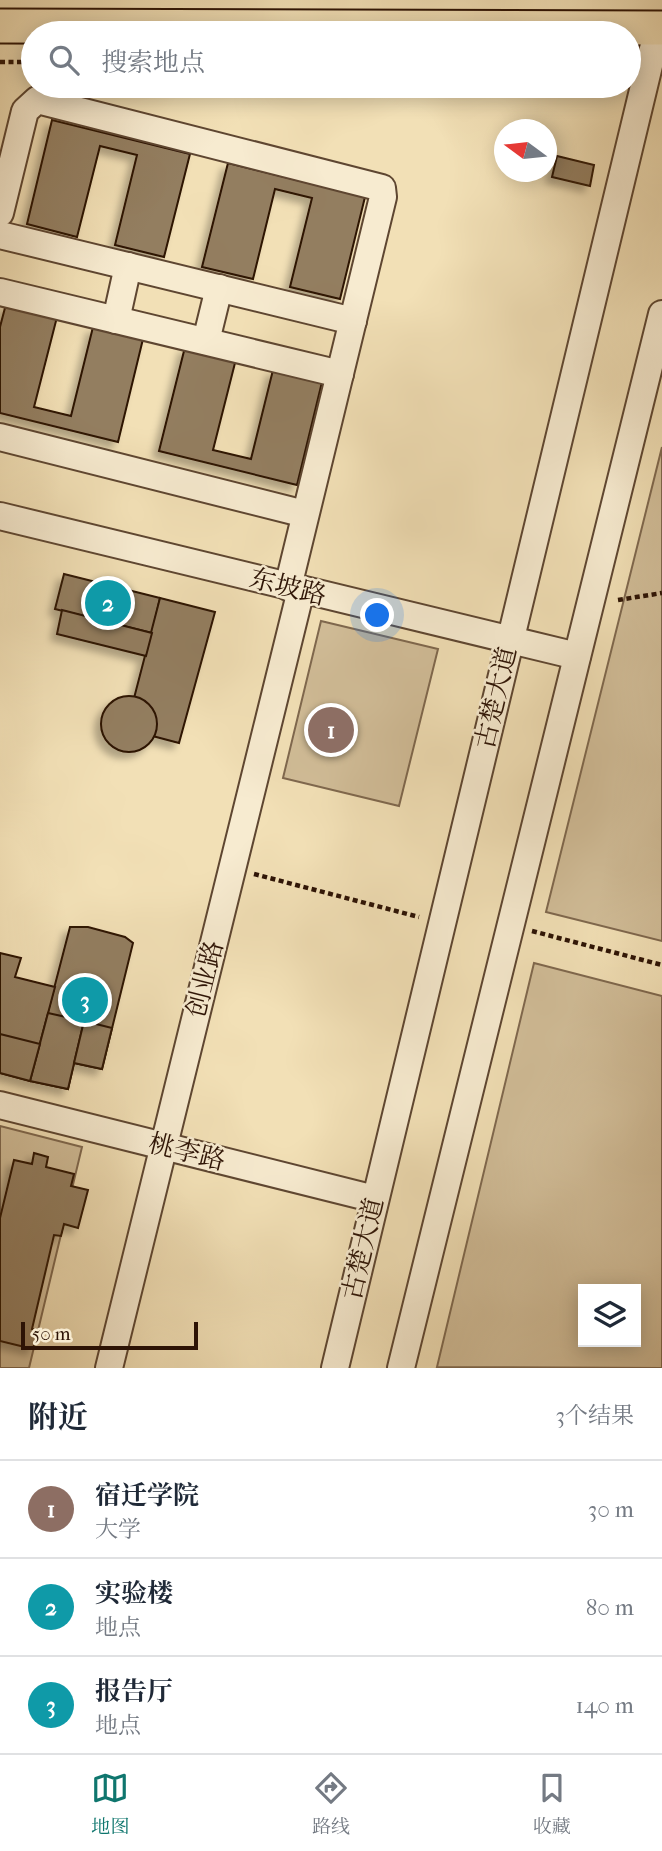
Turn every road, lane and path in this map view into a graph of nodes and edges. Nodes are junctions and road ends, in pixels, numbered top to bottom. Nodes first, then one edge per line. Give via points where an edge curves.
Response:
1 (0, 26) edge
2 (21, 26) edge
3 (641, 28) edge
4 (660, 28) edge
5 (0, 62) edge
6 (21, 62) edge
7 (0, 213) edge
8 (0, 235) edge
9 (128, 266) junction
10 (219, 288) junction
11 (0, 292) edge
12 (662, 314) edge
13 (116, 320) junction
14 (353, 321) junction
15 (206, 341) junction
16 (657, 353) edge
17 (340, 374) junction
18 (0, 437) edge
19 (306, 514) junction
20 (0, 516) edge
21 (294, 588) junction
22 (662, 593) edge
23 (618, 600) dead end
24 (509, 640) junction
25 (577, 656) junction
26 (233, 868) junction
27 (442, 923) junction
28 (510, 926) junction
29 (662, 965) edge
30 (0, 1105) edge
31 (164, 1147) junction
32 (375, 1199) junction
33 (109, 1368) edge
34 (335, 1368) edge
35 (401, 1368) edge

1 - 2 main road
3 - 4 main road
4 - 24 lane, 古楚大道
5 - 6 path
7 - 14 lane, 创业路 via 25,111 37,100 375,184 382,188 383,197
8 - 9 lane
9 - 10 lane
9 - 13 lane
10 - 14 lane
10 - 15 lane
11 - 13 lane
12 - 16 lane
13 - 15 lane
14 - 17 lane, 创业路
15 - 17 lane
16 - 25 lane
17 - 19 lane, 创业路
18 - 19 lane
19 - 21 lane, 创业路
20 - 21 lane, 东坡路
21 - 24 lane, 东坡路
21 - 26 lane, 创业路
22 - 23 path
24 - 25 lane, 东坡路
24 - 27 lane, 古楚大道
25 - 28 lane
26 - 27 path
26 - 31 lane, 创业路
27 - 32 lane, 古楚大道
28 - 29 path
28 - 35 lane
30 - 31 lane, 桃李路
31 - 32 lane, 桃李路
31 - 33 lane, 创业路
32 - 34 lane, 古楚大道

